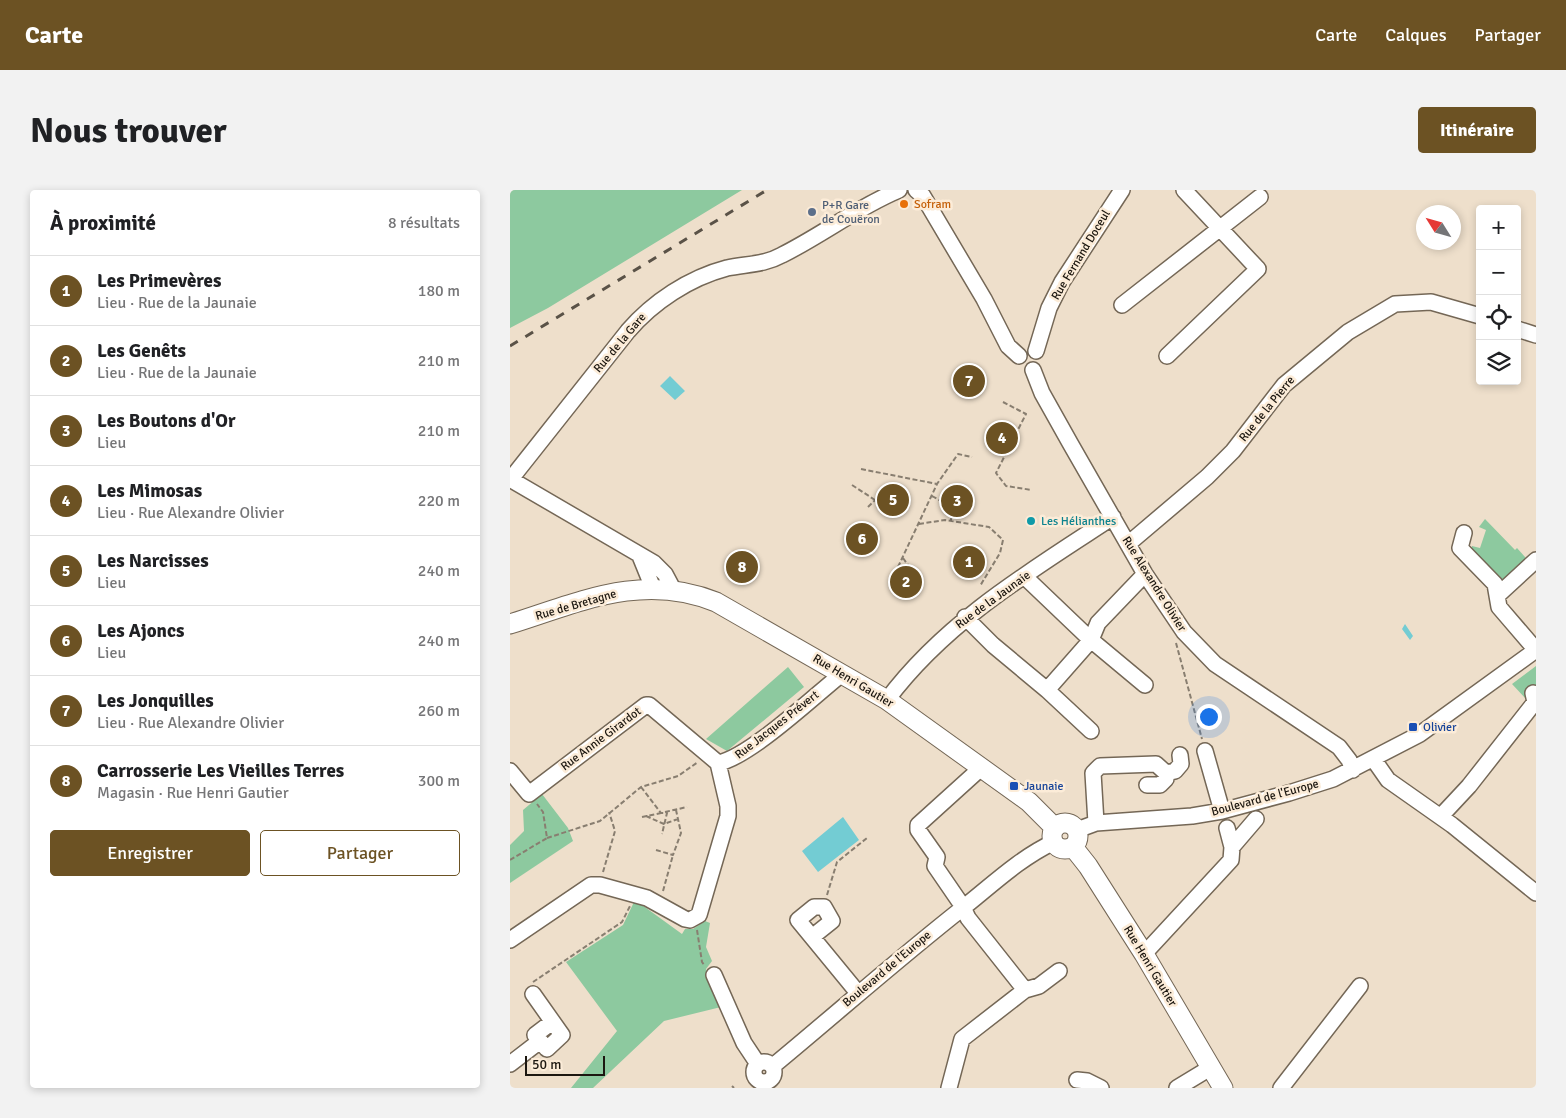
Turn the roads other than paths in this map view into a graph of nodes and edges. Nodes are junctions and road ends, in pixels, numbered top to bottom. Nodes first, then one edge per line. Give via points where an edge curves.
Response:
1 (900, 190) edge
2 (916, 190) edge
3 (1122, 190) edge
4 (1184, 190) edge
5 (1260, 197) dead end
6 (1220, 230) junction
7 (1122, 306) dead end
8 (1476, 315) edge
9 (1521, 330) edge
10 (1536, 335) edge
11 (1036, 351) junction
12 (1020, 356) junction
13 (1167, 356) dead end
14 (1034, 370) junction
15 (510, 480) edge
16 (1113, 517) junction
17 (1464, 532) dead end
18 (1128, 544) junction
19 (640, 556) junction
20 (1536, 560) edge
21 (1145, 574) junction
22 (1025, 577) junction
23 (653, 588) junction
24 (673, 589) junction
25 (1497, 596) junction
26 (966, 617) junction
27 (510, 624) edge
28 (1091, 640) junction
29 (1536, 650) edge
30 (840, 673) junction
31 (1146, 685) dead end
32 (1047, 690) junction
33 (1533, 693) dead end
34 (887, 700) junction
35 (1091, 731) dead end
36 (1205, 751) road end
37 (1180, 756) dead end
38 (713, 759) junction
39 (1374, 760) junction
40 (981, 768) junction
41 (1353, 770) junction
42 (510, 771) edge
43 (1166, 773) junction
44 (1147, 785) dead end
45 (1222, 811) junction
46 (1441, 816) junction
47 (1256, 819) dead end
48 (1096, 823) junction
49 (1227, 828) dead end
50 (1055, 835) junction
51 (1075, 839) junction
52 (1232, 847) junction
53 (1536, 893) edge
54 (961, 904) junction
55 (812, 937) junction
56 (510, 940) edge
57 (1144, 954) junction
58 (1059, 970) dead end
59 (714, 975) road end
60 (1360, 986) dead end
61 (1025, 990) junction
62 (532, 994) road end
63 (858, 994) junction
64 (510, 1064) edge
65 (1210, 1068) junction
66 (756, 1080) edge
67 (1077, 1080) dead end
68 (949, 1088) edge
69 (1101, 1088) edge
70 (1177, 1088) edge
71 (1223, 1088) edge
72 (1281, 1088) edge

1 - 15 street, Rue de la Gare via 837,222 781,256 760,264 718,270 658,302 628,331
2 - 12 street, Rue Alexandre Olivier via 923,196 1008,346
3 - 11 street, Rue Fernand Doceul via 1062,282 1049,308
4 - 6 street
5 - 6 street
6 - 7 street
6 - 13 street via 1258,269
8 - 18 street, Rue de la Pierre via 1431,302 1394,304 1348,332 1284,384 1207,477
9 - 10 street
11 - 12 street via 1027,349
11 - 14 street, Rue Alexandre Olivier via 1040,361
12 - 14 street, Rue Alexandre Olivier via 1021,366
14 - 16 street, Rue Alexandre Olivier via 1042,393
15 - 19 street
16 - 18 street, Rue Alexandre Olivier
16 - 22 street, Rue de la Jaunaie
17 - 25 street via 1460,548 1495,584
18 - 21 street, Rue Alexandre Olivier
19 - 23 street
19 - 24 street via 665,574
20 - 25 street
21 - 28 street via 1098,623
21 - 41 street, Rue Alexandre Olivier via 1174,620 1198,648 1216,664 1340,748
22 - 26 street, Rue de la Jaunaie
22 - 28 street
23 - 24 main road, Rue de Bretagne
23 - 27 main road, Rue de Bretagne via 598,596
24 - 30 main road, Rue Henri Gautier via 716,602
25 - 29 street via 1499,607
26 - 32 street via 993,645
26 - 34 street, Rue de la Jaunaie
28 - 31 street
28 - 32 street
29 - 39 street, Boulevard de l'Europe via 1452,713
30 - 34 main road, Rue Henri Gautier
30 - 38 street, Rue Jacques Prévert via 729,762
32 - 35 street
33 - 46 street via 1535,702 1469,786
34 - 40 main road, Rue Henri Gautier
36 - 45 street
37 - 43 street via 1181,764 1175,771
38 - 42 street, Rue Annie Girardot via 646,705 529,794
38 - 56 street, Rue Jacques Prévert via 728,806 728,816 702,910 695,918 685,920 653,901 600,885 584,889
39 - 41 street, Boulevard de l'Europe
39 - 46 street via 1388,780
40 - 50 main road, Rue Henri Gautier via 1029,802
40 - 54 street via 918,825 918,830 937,857 935,866
41 - 45 street, Boulevard de l'Europe via 1289,793
43 - 44 street via 1166,779 1160,785
43 - 48 street via 1156,764 1100,766 1093,773
45 - 48 street, Boulevard de l'Europe
46 - 53 street
47 - 52 street
48 - 51 street, Boulevard de l'Europe
49 - 52 street
50 - 51 main road via 1067,823
50 - 54 street, Boulevard de l'Europe
51 - 57 main road, Rue Henri Gautier via 1088,866
52 - 57 street via 1231,860
54 - 61 street via 968,918
54 - 63 street, Boulevard de l'Europe
55 - 55 street via 798,920 814,906 824,908 832,920
55 - 63 street
57 - 65 main road, Rue Henri Gautier
58 - 61 street via 1039,986
59 - 66 street via 744,1043
60 - 72 street
61 - 68 street via 962,1039
62 - 64 street via 562,1035 546,1049 540,1041
63 - 66 street, Boulevard de l'Europe
65 - 70 street
65 - 71 main road, Rue Henri Gautier
67 - 69 street

